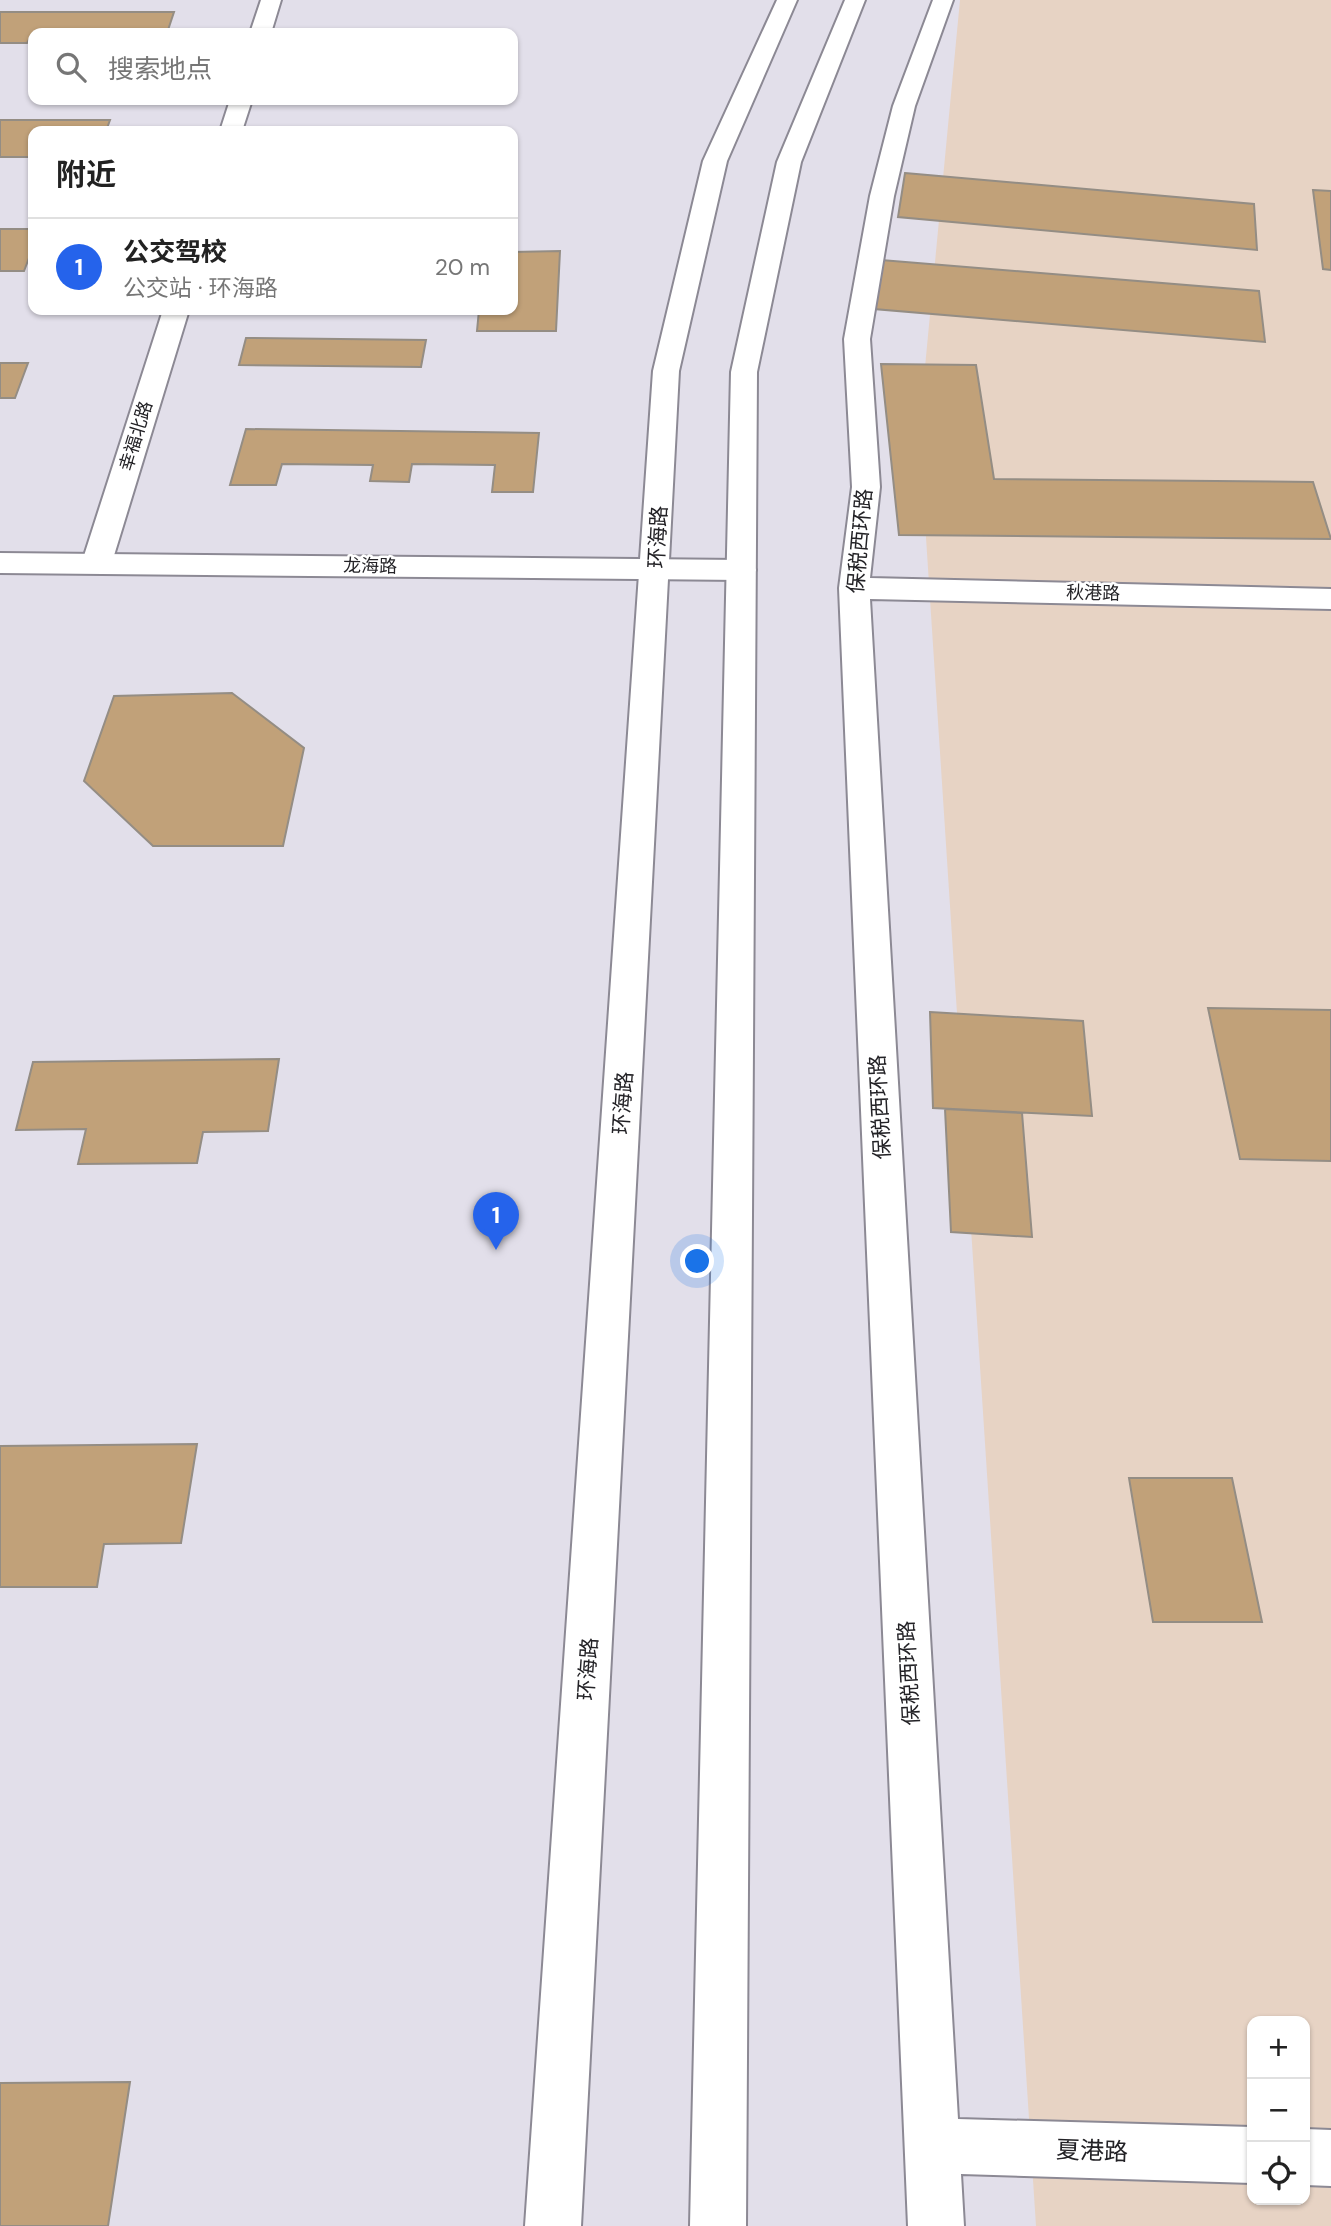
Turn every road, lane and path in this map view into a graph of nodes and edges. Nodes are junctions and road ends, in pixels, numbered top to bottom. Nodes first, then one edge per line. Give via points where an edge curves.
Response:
1 (271, 0) edge
2 (943, 0) edge
3 (781, 11) edge
4 (848, 14) edge
5 (263, 28) edge
6 (239, 105) edge
7 (233, 126) edge
8 (174, 315) edge
9 (97, 562) junction
10 (0, 563) edge
11 (656, 569) junction
12 (741, 570) junction
13 (854, 588) junction
14 (1331, 598) edge
15 (933, 2146) junction
16 (1247, 2155) edge
17 (1310, 2157) edge
18 (1331, 2158) edge
19 (554, 2226) edge
20 (719, 2226) edge
21 (936, 2226) edge

1 - 5 main road
2 - 13 main road, 保税西环路 via 904,106 882,196 857,339 866,487
3 - 11 main road, 环海路 via 715,161 666,371
4 - 12 main road via 789,162 744,372
6 - 7 main road
8 - 9 main road, 幸福北路
9 - 10 main road, 龙海路
9 - 11 main road, 龙海路
11 - 12 main road, 龙海路
11 - 19 main road, 环海路
12 - 20 main road
13 - 14 main road, 秋港路
13 - 15 main road, 保税西环路
15 - 16 main road, 夏港路
15 - 21 main road, 保税西环路
17 - 18 main road

